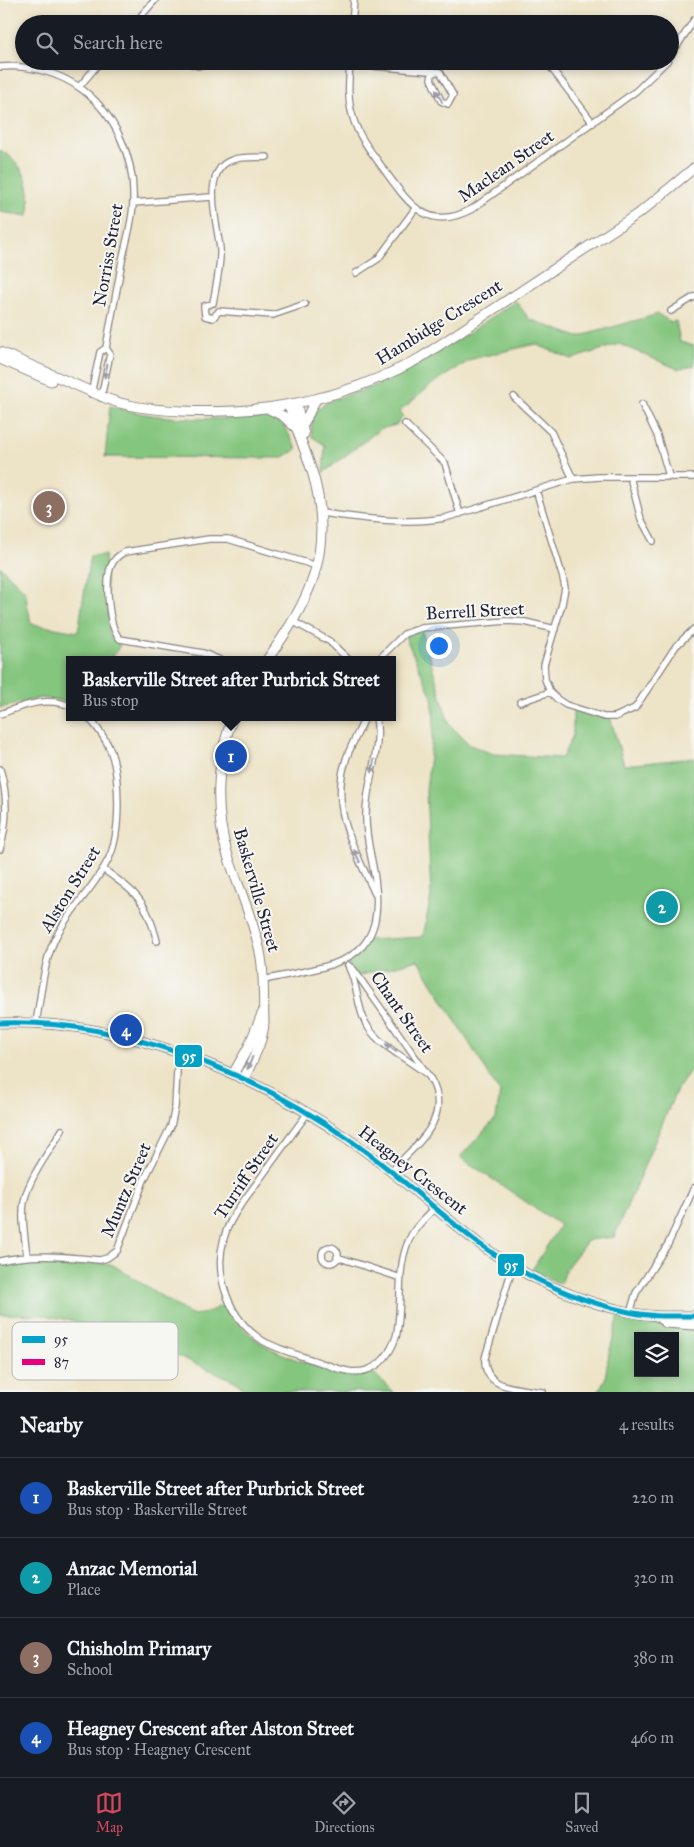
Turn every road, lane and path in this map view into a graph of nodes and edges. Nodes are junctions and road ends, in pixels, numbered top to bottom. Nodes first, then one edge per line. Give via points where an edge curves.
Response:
1 (155, 0) edge
2 (354, 0) edge
3 (143, 15) edge
4 (353, 15) edge
5 (694, 20) edge
6 (679, 43) edge
7 (0, 67) edge
8 (15, 67) edge
9 (39, 70) edge
10 (93, 70) edge
11 (350, 70) edge
12 (415, 70) edge
13 (553, 70) edge
14 (658, 70) edge
15 (433, 72) junction
16 (79, 87) junction
17 (593, 123) junction
18 (267, 157) dead end
19 (694, 168) edge
20 (211, 197) junction
21 (133, 203) junction
22 (415, 209) junction
23 (356, 273) dead end
24 (694, 298) edge
25 (213, 303) junction
26 (305, 304) dead end
27 (219, 311) junction
28 (671, 311) dead end
29 (106, 348) junction
30 (0, 352) edge
31 (0, 359) edge
32 (91, 393) junction
33 (514, 397) dead end
34 (103, 398) junction
35 (316, 399) junction
36 (292, 404) junction
37 (642, 404) dead end
38 (268, 408) junction
39 (406, 424) dead end
40 (299, 428) junction
41 (669, 476) junction
42 (630, 477) junction
43 (694, 477) edge
44 (573, 479) junction
45 (536, 490) junction
46 (320, 513) junction
47 (460, 514) junction
48 (653, 541) dead end
49 (317, 566) junction
50 (294, 622) junction
51 (555, 629) junction
52 (694, 629) edge
53 (211, 656) edge
54 (270, 656) edge
55 (346, 656) edge
56 (382, 656) edge
57 (550, 692) junction
58 (520, 702) dead end
59 (66, 705) edge
60 (0, 714) edge
61 (91, 721) edge
62 (232, 721) edge
63 (363, 721) edge
64 (376, 721) edge
65 (0, 769) edge
66 (0, 849) edge
67 (103, 869) junction
68 (378, 900) junction
69 (158, 941) dead end
70 (346, 962) junction
71 (264, 980) junction
72 (262, 1014) junction
73 (0, 1023) edge
74 (36, 1023) junction
75 (178, 1053) junction
76 (233, 1074) junction
77 (430, 1078) junction
78 (244, 1080) junction
79 (308, 1113) junction
80 (62, 1130) dead end
81 (392, 1171) junction
82 (694, 1188) edge
83 (435, 1208) junction
84 (26, 1256) junction
85 (337, 1257) dead end
86 (0, 1260) edge
87 (513, 1266) junction
88 (401, 1278) junction
89 (630, 1313) junction
90 (657, 1316) junction
91 (694, 1316) edge
92 (694, 1325) edge
93 (543, 1392) edge

1 - 3 street
2 - 4 street
5 - 6 street
7 - 8 street, Norriss Street
9 - 16 street, Norriss Street
10 - 16 street
11 - 22 street via 349,99 356,128
12 - 15 street
13 - 17 street
14 - 17 street, Maclean Street via 636,92
15 -> 15 street via 443,75 453,98 448,104 441,101 432,79
16 - 21 street, Norriss Street via 102,108 120,136 130,168
17 - 22 street, Maclean Street via 462,215 438,218
18 - 20 street via 237,158 224,164
19 - 35 street, Hambidge Crescent via 642,211 420,358 369,383
20 - 21 street
20 - 25 street via 220,252
21 - 29 street, Norriss Street
22 - 23 street via 378,258
24 - 28 street
25 - 27 street
25 - 27 street via 204,306 204,316 213,318
26 - 27 street via 273,315
29 - 32 street, Norriss Street via 100,352
29 -> 34 street, Norriss Street via 110,354
30 - 32 street, Hambidge Crescent
31 - 32 street, Hambidge Crescent
32 - 34 street, Hambidge Crescent
33 - 44 street via 551,432
34 - 38 street, Hambidge Crescent via 162,410 226,412
35 - 36 street, Hambidge Crescent
35 - 40 street
36 - 38 street, Hambidge Crescent
36 - 40 street
37 - 41 street via 658,435
38 - 40 street
39 - 47 street via 445,463
40 - 46 street
41 - 42 street
41 - 43 street
42 - 44 street
42 - 48 street via 641,519
44 - 45 street
45 - 47 street
45 - 51 street via 564,578 562,604
46 - 47 street via 404,522
46 - 49 street
49 - 50 street
49 - 53 street via 228,539 125,552 114,559 110,573 111,621 120,639
50 - 54 street
50 - 55 street via 329,641
51 - 56 street, Berrell Street via 516,621 421,628 404,634
51 - 57 street via 544,669
52 - 57 street via 676,646 642,699 625,714 604,717 566,705
57 - 58 street
59 - 60 street via 36,702
61 - 67 street, Alston Street via 105,739 115,769 117,831
62 - 71 street, Baskerville Street via 220,781 222,830 258,941
68 -> 63 street via 347,834 340,802 345,762
64 -> 68 street via 377,739 366,813
65 - 66 street via 6,807
67 - 69 street via 138,896 151,918
67 - 74 street, Alston Street via 54,940
68 - 70 street via 372,934 362,949
70 - 71 street
70 - 77 street, Chant Street
77 -> 70 street, Chant Street via 368,1027
71 - 72 street, Baskerville Street
72 - 76 street, Baskerville Street
72 -> 78 street, Baskerville Street via 263,1030
73 - 74 street, Heagney Crescent
74 - 75 street, Heagney Crescent via 101,1032
75 - 76 street, Heagney Crescent
75 - 84 street, Muntz Street via 171,1126 144,1180 117,1252 100,1260
76 - 78 street, Heagney Crescent
77 - 81 street, Chant Street via 438,1097 436,1119
78 - 79 street, Heagney Crescent
79 - 81 street, Heagney Crescent
79 - 88 street, Turriff Street via 230,1223 224,1238 220,1263 222,1280 232,1307 253,1333 276,1347 346,1371 362,1371 376,1366 392,1349 398,1331
80 - 84 street via 25,1200
81 - 83 street, Heagney Crescent
82 - 89 street via 668,1244 636,1293
83 - 87 street, Heagney Crescent
83 - 88 street, Turriff Street via 406,1245
84 - 86 street, Muntz Street
85 - 88 street
87 - 89 street, Heagney Crescent via 566,1293
87 - 93 street via 485,1358 486,1372 496,1384
89 - 90 street, Heagney Crescent
90 - 91 street, Heagney Crescent
90 - 92 street, Heagney Crescent via 666,1323

